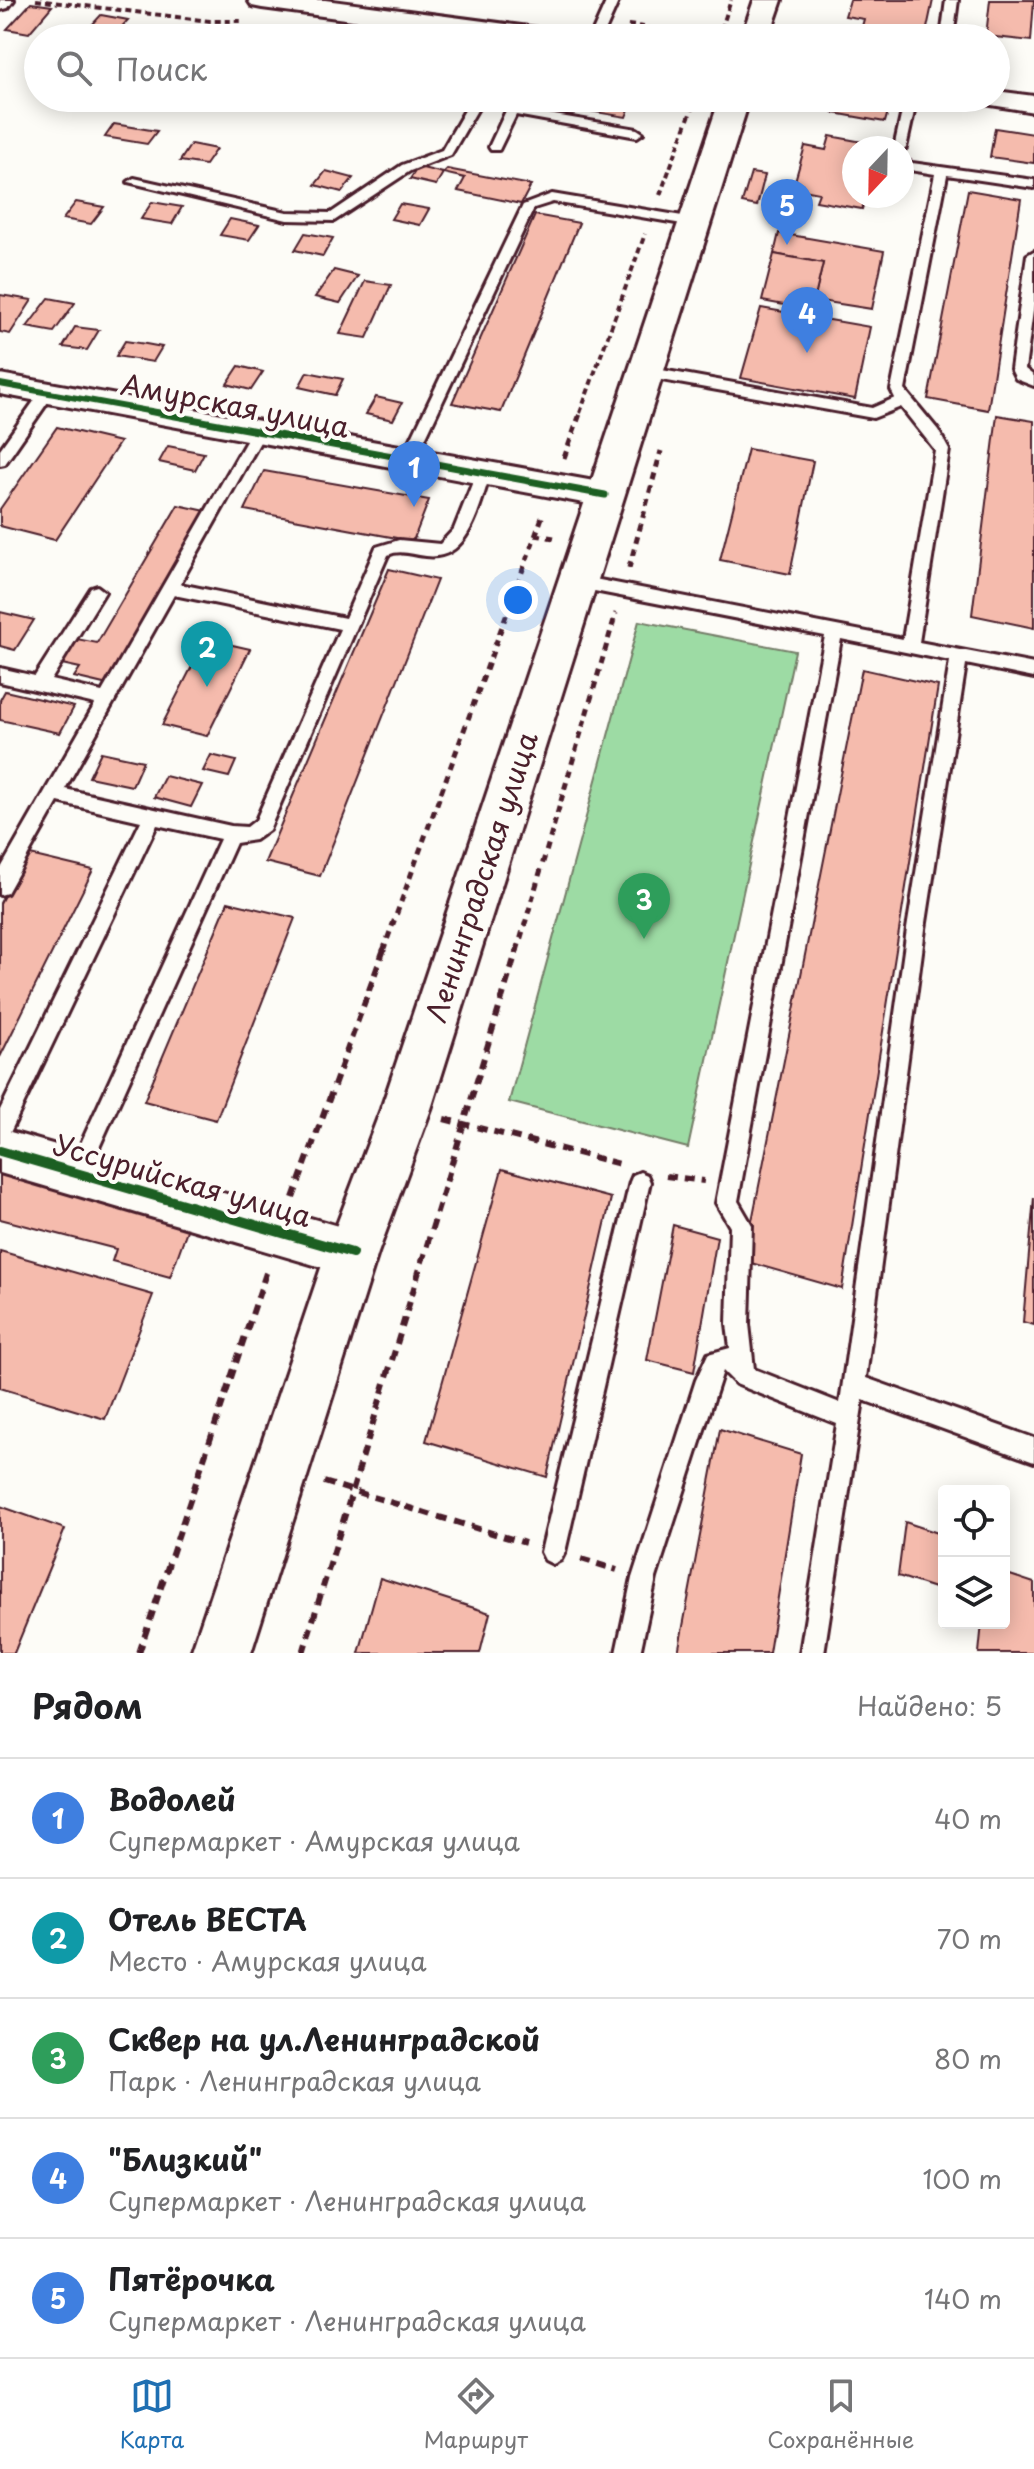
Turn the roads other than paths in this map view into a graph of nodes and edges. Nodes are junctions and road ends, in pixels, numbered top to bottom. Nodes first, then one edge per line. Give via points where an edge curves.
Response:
1 (613, 0) edge
2 (768, 0) edge
3 (952, 0) edge
4 (256, 11) edge
5 (394, 24) edge
6 (602, 24) edge
7 (760, 24) edge
8 (949, 24) edge
9 (1010, 101) edge
10 (1034, 104) edge
11 (470, 112) edge
12 (511, 112) edge
13 (517, 112) edge
14 (730, 112) edge
15 (908, 112) edge
16 (637, 133) dead end
17 (903, 136) edge
18 (495, 147) dead end
19 (914, 165) edge
20 (942, 171) junction
21 (134, 182) dead end
22 (1034, 184) edge
23 (694, 222) junction
24 (1034, 255) edge
25 (645, 372) junction
26 (1034, 381) edge
27 (0, 384) edge
28 (47, 393) junction
29 (902, 401) junction
30 (258, 433) junction
31 (0, 460) edge
32 (408, 460) junction
33 (483, 473) junction
34 (605, 495) junction
35 (601, 586) junction
36 (170, 588) junction
37 (97, 592) dead end
38 (350, 625) junction
39 (834, 631) junction
40 (910, 646) junction
41 (959, 656) junction
42 (1034, 671) edge
43 (0, 675) edge
44 (39, 684) junction
45 (105, 699) junction
46 (52, 793) junction
47 (152, 816) junction
48 (231, 834) junction
49 (0, 887) edge
50 (0, 1132) edge
51 (0, 1151) edge
52 (77, 1174) junction
53 (638, 1177) road end
54 (352, 1253) junction
55 (744, 1376) junction
56 (854, 1385) junction
57 (849, 1418) junction
58 (1034, 1450) edge
59 (553, 1552) road end
60 (221, 1653) edge
61 (628, 1653) edge
62 (812, 1653) edge

1 - 6 lane
2 - 7 main road
3 - 8 lane
4 - 5 main road
9 - 10 street
11 - 21 lane via 447,152 406,168 334,217 287,216
12 - 18 lane
13 - 16 lane
14 - 23 main road, Ленинградская улица
15 - 17 lane
19 - 20 lane
20 - 22 lane
20 - 29 lane via 898,390
23 - 25 main road, Ленинградская улица
23 - 32 lane via 552,198 529,205
24 - 26 lane via 1018,369
25 - 29 lane via 873,413
25 - 34 main road, Ленинградская улица
27 - 28 street, Амурская улица
28 - 30 street, Амурская улица
28 - 31 lane
29 - 40 lane via 942,450
30 - 32 street, Амурская улица
30 - 36 lane
32 - 33 street, Амурская улица
33 - 34 street, Амурская улица
33 - 38 lane via 455,542 435,553 399,545 382,551
34 - 35 main road, Ленинградская улица
35 - 39 lane
35 - 54 main road, Ленинградская улица
36 - 38 lane
36 - 45 lane
37 - 44 lane
38 - 48 lane via 263,825 244,836
39 - 40 lane
39 - 55 lane via 727,1203 741,1225 738,1324
40 - 41 lane
41 - 42 lane
41 - 56 lane
43 - 44 lane
44 - 45 lane
45 - 46 lane
46 - 47 lane
46 - 49 lane
47 - 48 lane
47 - 50 lane
48 - 52 lane
51 - 52 street, Уссурийская улица
52 - 54 street, Уссурийская улица
53 - 59 lane
54 - 60 main road, Ленинградская улица
55 - 57 lane
55 - 61 lane via 728,1359 716,1362 707,1380 644,1578
56 - 57 lane
56 - 58 lane
57 - 62 lane

